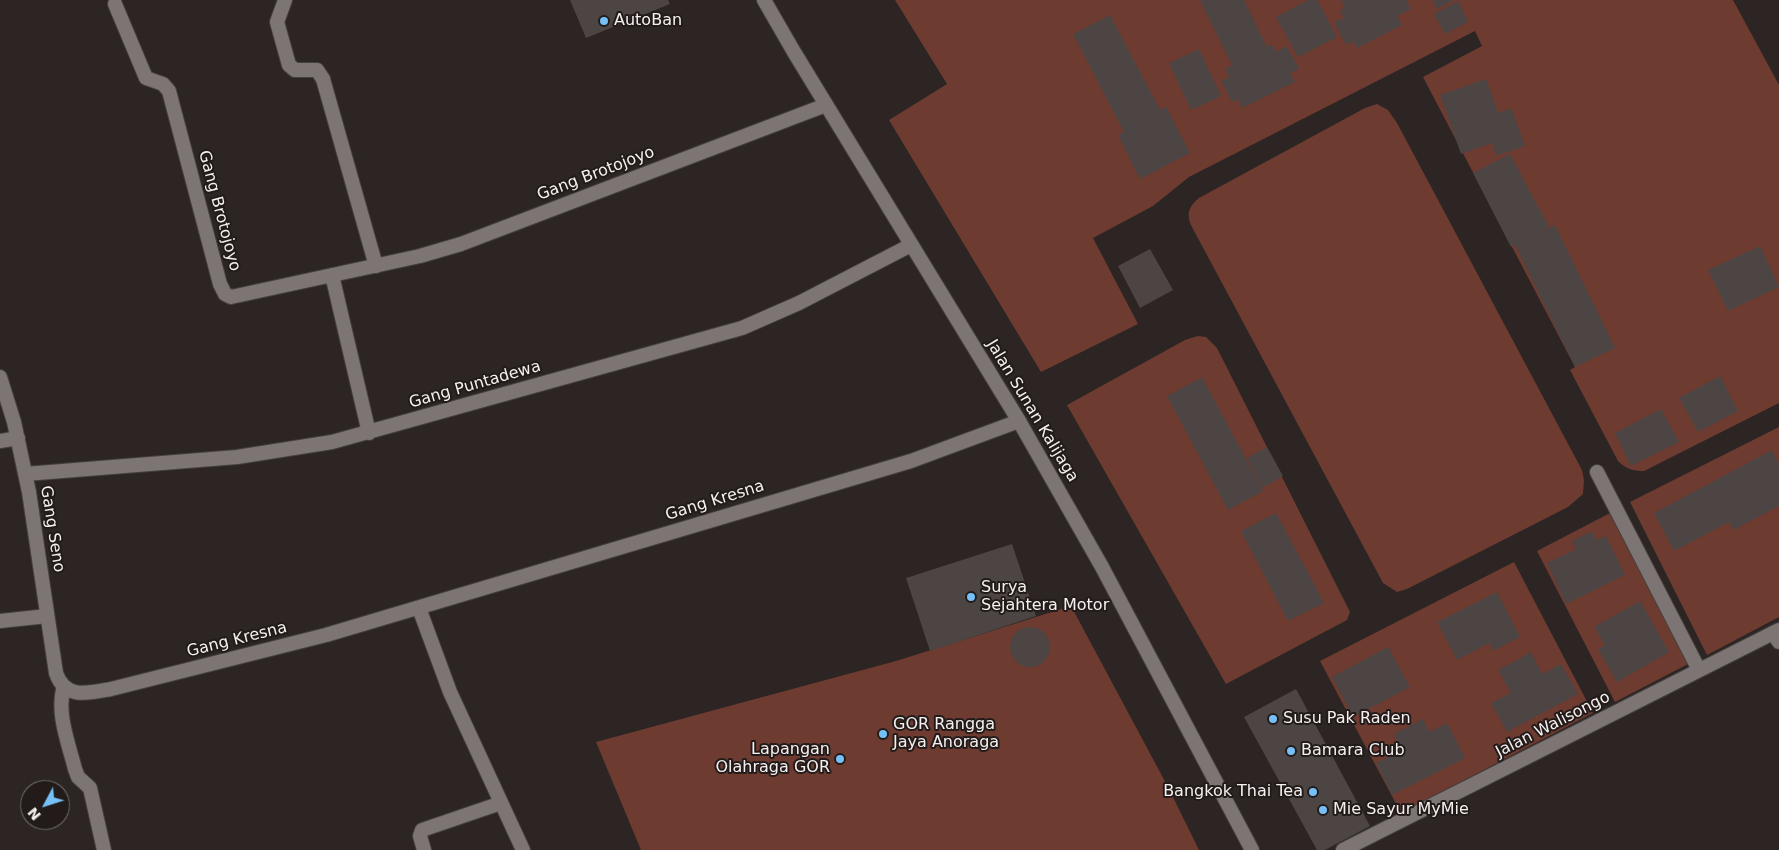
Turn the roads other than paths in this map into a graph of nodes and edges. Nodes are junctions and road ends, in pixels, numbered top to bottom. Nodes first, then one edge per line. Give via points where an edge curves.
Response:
1 (285, 0) edge
2 (764, 0) edge
3 (114, 2) edge
4 (826, 105) junction
5 (911, 245) junction
6 (376, 266) junction
7 (332, 275) junction
8 (0, 377) edge
9 (1019, 421) junction
10 (369, 433) junction
11 (18, 438) junction
12 (0, 441) edge
13 (1597, 472) dead end
14 (25, 474) junction
15 (419, 608) junction
16 (47, 616) junction
17 (0, 622) edge
18 (1777, 635) edge
19 (1699, 670) junction
20 (64, 686) junction
21 (501, 802) junction
22 (104, 850) edge
23 (424, 850) edge
24 (523, 850) edge
25 (1252, 850) edge
26 (1343, 850) edge

1 - 6 street via 277,22 289,65 295,70 317,70 323,79
2 - 4 street, Jalan Sunan Kalijaga
3 - 7 street, Gang Brotojoyo via 146,78 163,84 169,91 223,292 231,297 242,296
4 - 5 street, Jalan Sunan Kalijaga
4 - 6 street, Gang Brotojoyo via 486,234 420,256
5 - 9 street, Jalan Sunan Kalijaga
5 - 10 street, Gang Puntadewa via 799,303 742,328
6 - 7 street, Gang Brotojoyo
7 - 10 street
8 - 11 street, Gang Seno
9 - 15 street, Gang Kresna via 911,461
9 - 25 street, Jalan Sunan Kalijaga via 1107,576
10 - 14 street, Gang Puntadewa via 298,449 237,458
11 - 12 street
11 - 14 street, Gang Seno
13 - 19 street
14 - 16 street, Gang Seno
15 - 20 street, Gang Kresna via 283,647 111,689 81,694
15 - 21 street via 450,692
16 - 17 street
16 - 20 street, Gang Seno via 56,673
18 - 19 street, Jalan Walisongo
19 - 26 street, Jalan Walisongo
20 - 22 street via 61,712 78,777 92,792
21 - 23 street via 422,830 420,836
21 - 24 street

